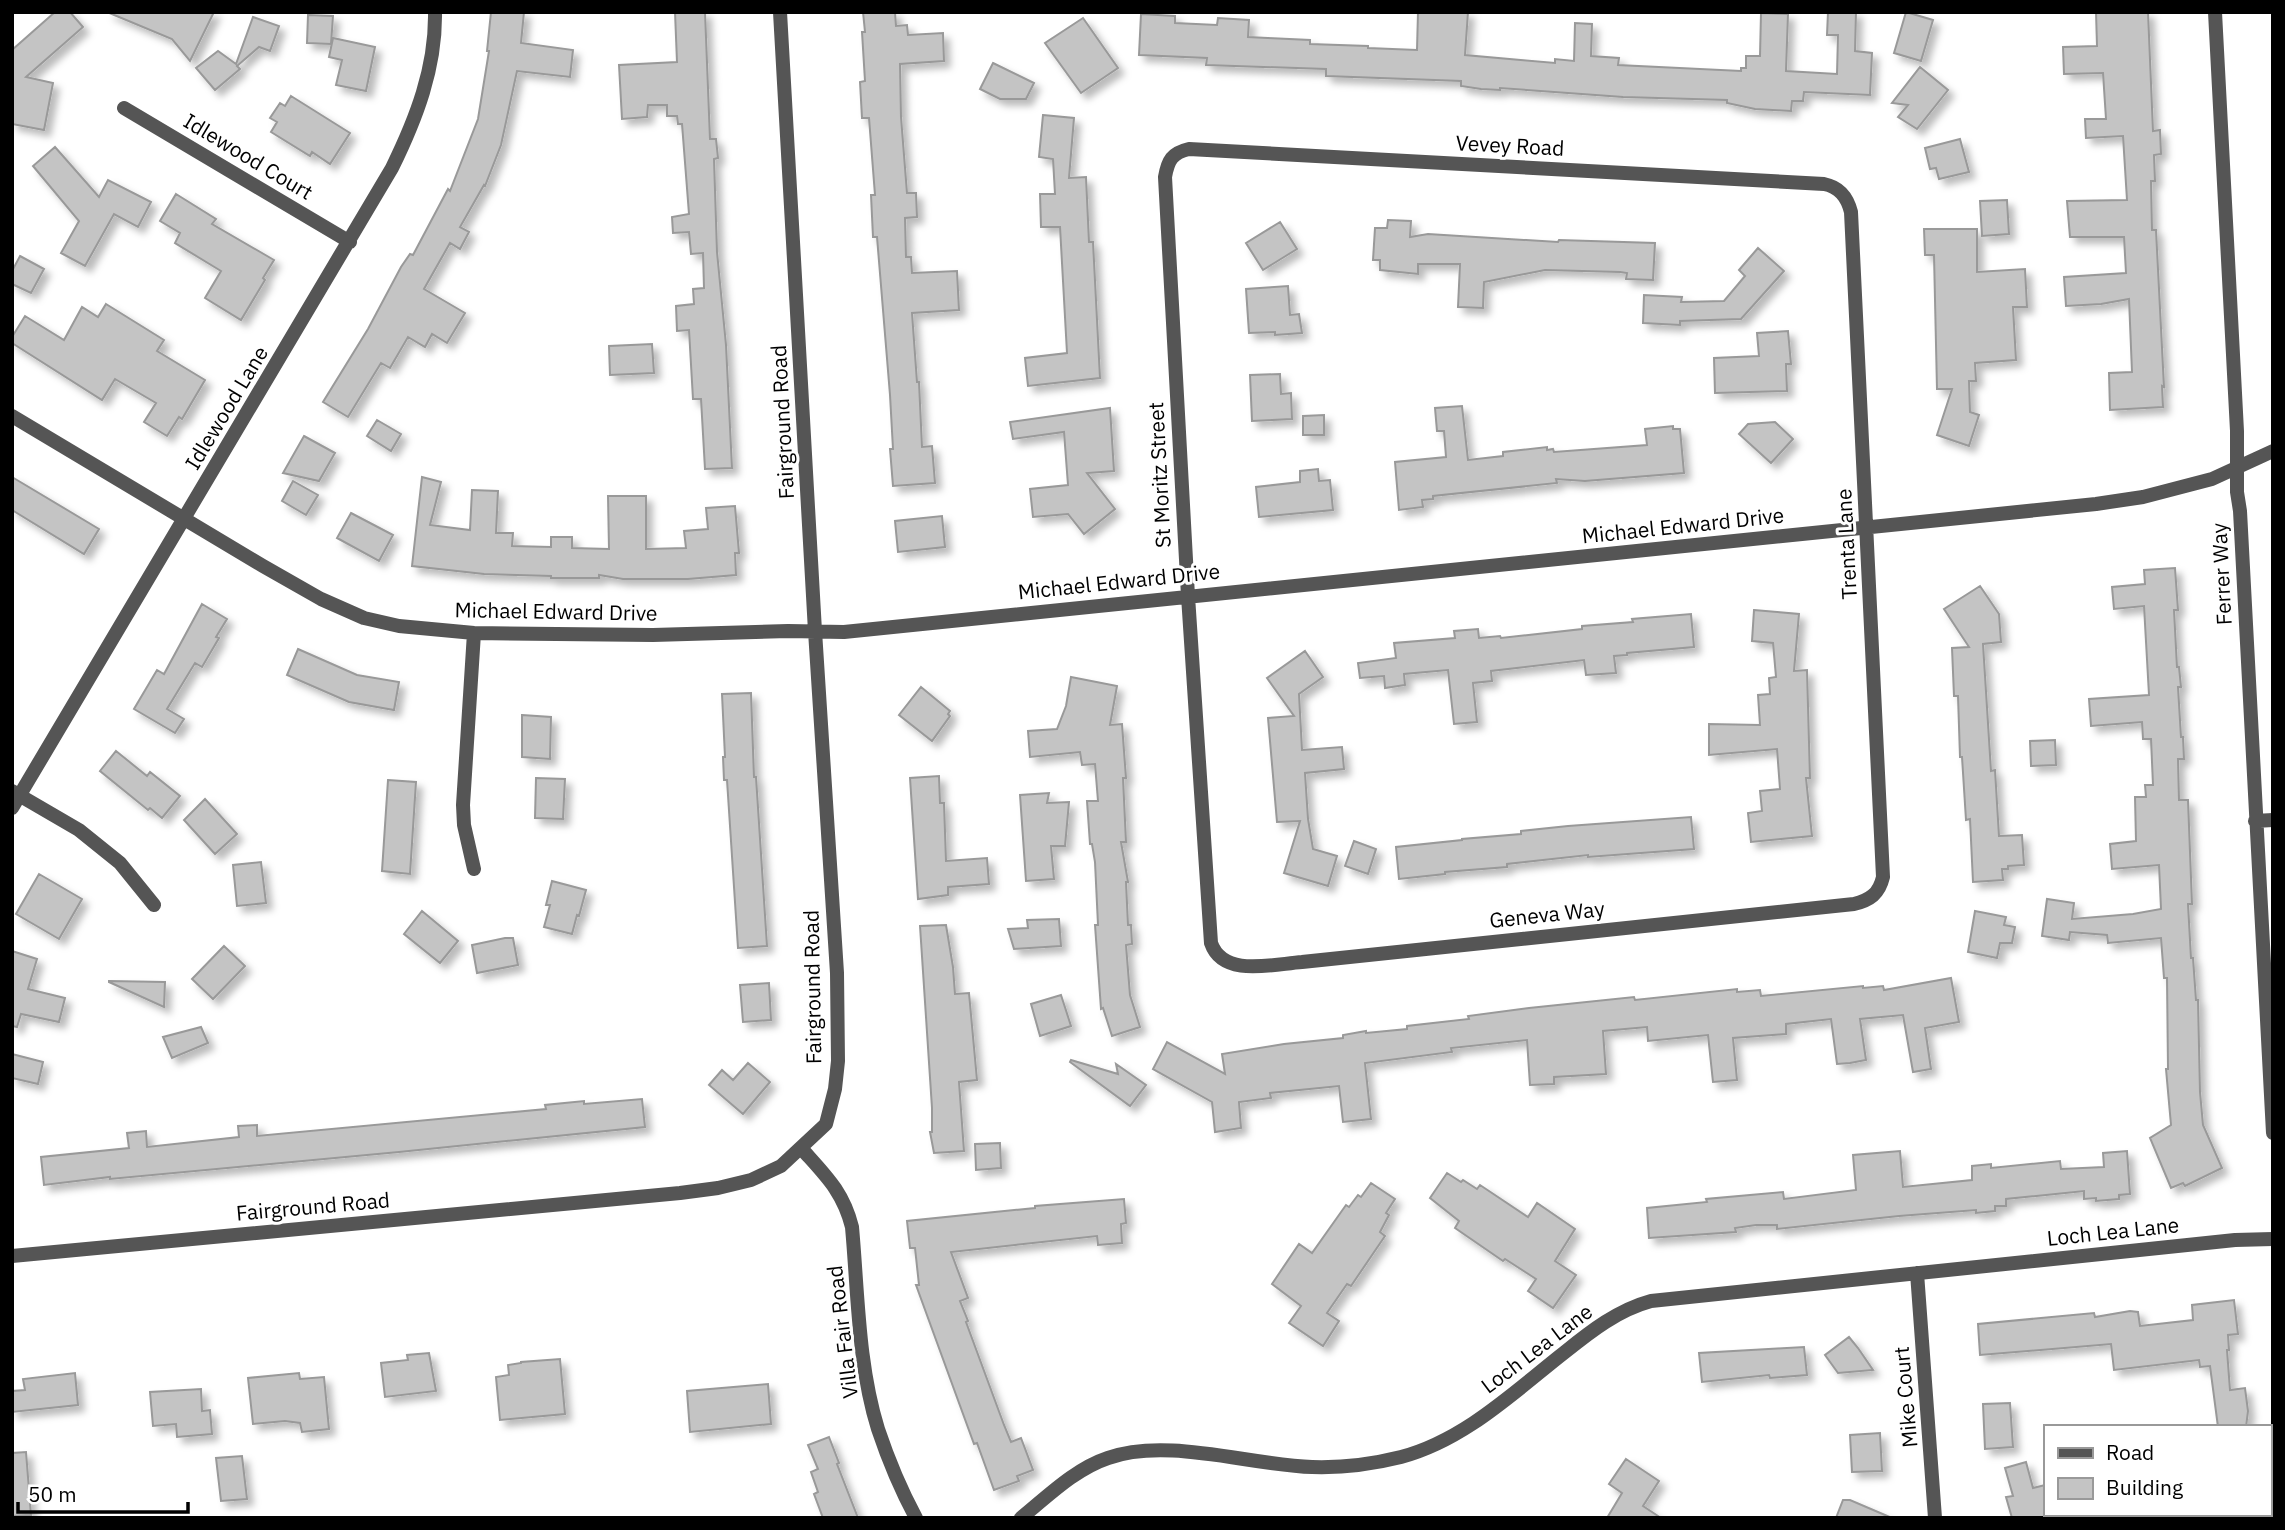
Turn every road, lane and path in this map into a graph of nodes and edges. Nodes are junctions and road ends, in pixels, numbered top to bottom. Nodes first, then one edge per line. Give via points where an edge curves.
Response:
1 (435, 12) edge
2 (780, 12) edge
3 (2216, 12) edge
4 (124, 108) dead end
5 (1173, 155) joint
6 (1843, 193) joint
7 (350, 242) junction
8 (12, 416) edge
9 (2273, 450) edge
10 (2237, 466) junction
11 (186, 518) junction
12 (1867, 529) junction
13 (1188, 596) junction
14 (815, 631) junction
15 (474, 633) junction
16 (15, 799) edge
17 (2273, 820) edge
18 (2255, 821) junction
19 (474, 869) dead end
20 (1877, 893) joint
21 (154, 905) dead end
22 (1220, 959) joint
23 (2273, 1133) edge
24 (802, 1148) junction
25 (2273, 1239) edge
26 (12, 1256) edge
27 (1917, 1273) junction
28 (916, 1518) edge
29 (1021, 1518) edge
30 (1935, 1518) edge

1 - 7 street, Idlewood Lane via 421,102 410,133
2 - 14 street, Fairground Road
3 - 10 street, Ferrer Way
4 - 7 street, Idlewood Court
5 - 6 street, Vevey Road via 1189,149 1810,183 1834,186
5 - 13 street, St Moritz Street via 1165,177
6 - 12 street, Trenta Lane via 1851,212
7 - 11 street, Idlewood Lane
8 - 11 street, Michael Edward Drive
9 - 10 street, Michael Edward Drive
10 - 12 street, Michael Edward Drive via 2213,478 2143,497
10 - 18 street, Ferrer Way
11 - 15 street, Michael Edward Drive via 321,599 364,618
11 - 16 street, Idlewood Lane
12 - 13 street, Michael Edward Drive
12 - 20 street, Trenta Lane via 1883,877
13 - 14 street, Michael Edward Drive via 844,632
13 - 22 street, St Moritz Street via 1212,943
14 - 15 street, Michael Edward Drive
14 - 24 street, Fairground Road via 838,1034 835,1089 826,1124
15 - 19 street via 463,805
16 - 21 street via 79,830 120,863
17 - 18 street
18 - 23 street, Ferrer Way
20 - 22 street, Geneva Way via 1854,904 1302,962 1245,966
24 - 26 street, Fairground Road via 772,1172 718,1188
24 - 28 street, Villa Fair Road via 847,1207 867,1381 878,1428
25 - 27 street, Loch Lea Lane
27 - 29 street, Loch Lea Lane via 1651,1301 1590,1332 1483,1416 1427,1448 1377,1462 1311,1467 1155,1449 1123,1453 1085,1468
27 - 30 street, Mike Court

